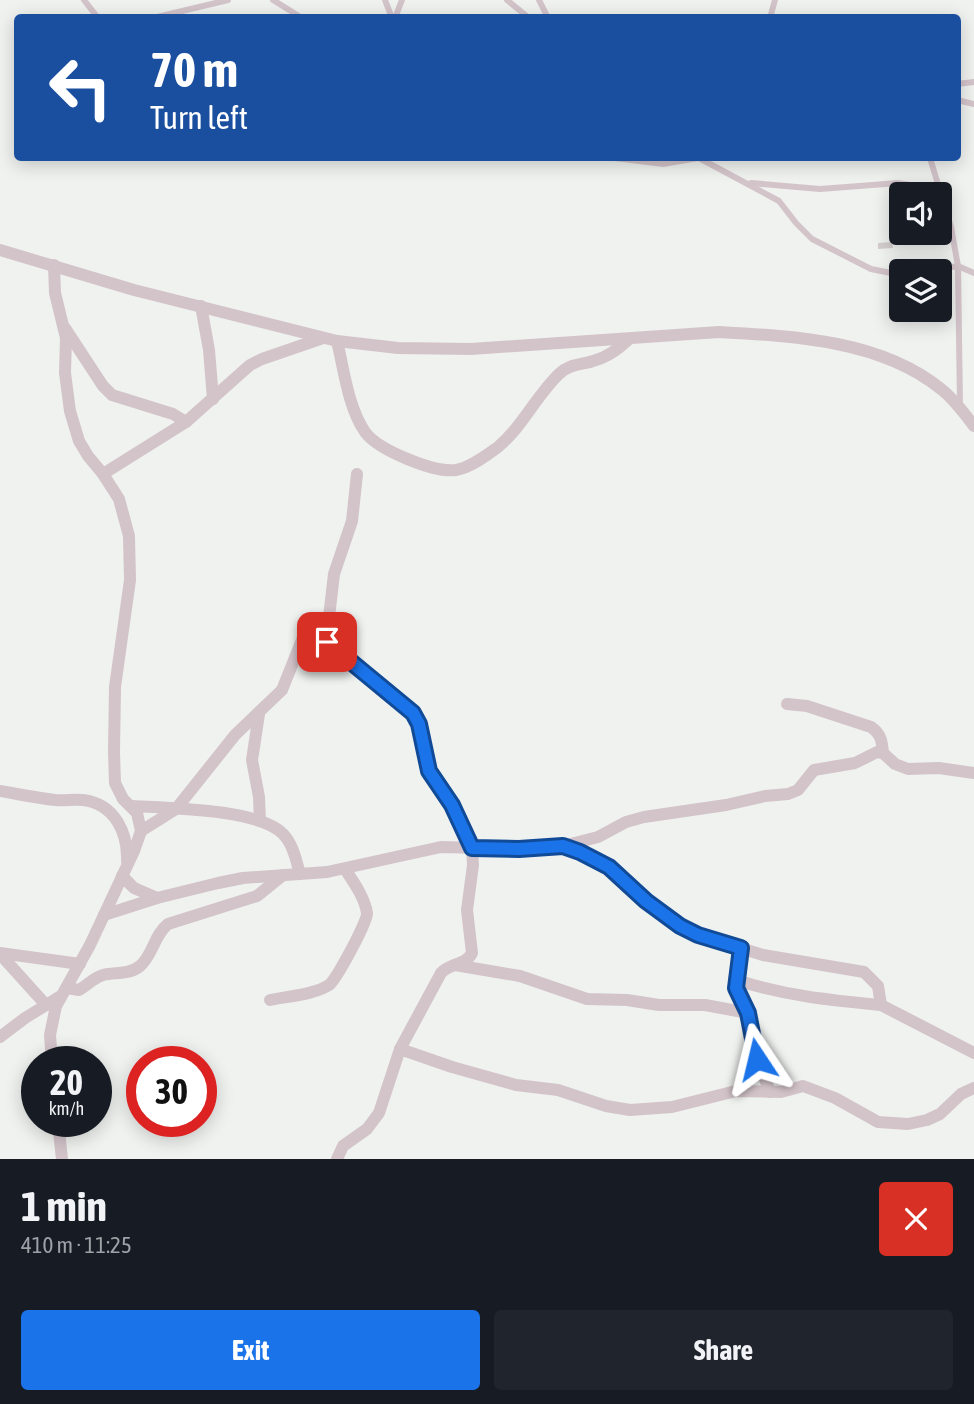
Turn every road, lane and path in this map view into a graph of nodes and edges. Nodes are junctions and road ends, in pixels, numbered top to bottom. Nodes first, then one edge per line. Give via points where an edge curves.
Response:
1 (84, 0) edge
2 (228, 0) edge
3 (273, 0) edge
4 (507, 0) edge
5 (95, 14) edge
6 (170, 14) edge
7 (296, 14) edge
8 (523, 14) edge
9 (639, 161) edge
10 (681, 161) edge
11 (705, 161) edge
12 (931, 161) edge
13 (938, 182) edge
14 (749, 183) junction
15 (889, 184) edge
16 (952, 232) edge
17 (0, 250) edge
18 (54, 265) junction
19 (958, 265) junction
20 (952, 266) edge
21 (889, 273) edge
22 (974, 273) edge
23 (201, 306) junction
24 (65, 328) junction
25 (323, 338) junction
26 (629, 339) junction
27 (337, 341) junction
28 (213, 399) junction
29 (960, 407) junction
30 (186, 422) junction
31 (974, 426) edge
32 (103, 474) junction
33 (357, 474) dead end
34 (306, 630) junction
35 (787, 704) dead end
36 (259, 714) junction
37 (883, 754) junction
38 (974, 773) edge
39 (0, 792) edge
40 (133, 806) junction
41 (176, 809) junction
42 (260, 821) junction
43 (141, 831) junction
44 (563, 846) junction
45 (472, 848) junction
46 (345, 869) junction
47 (124, 871) junction
48 (300, 874) junction
49 (283, 875) junction
50 (157, 898) junction
51 (104, 915) junction
52 (741, 948) junction
53 (473, 950) junction
54 (0, 953) edge
55 (80, 964) junction
56 (452, 964) junction
57 (488, 970) junction
58 (736, 980) junction
59 (63, 992) junction
60 (270, 1000) dead end
61 (46, 1005) junction
62 (881, 1005) junction
63 (748, 1013) junction
64 (0, 1037) edge
65 (49, 1046) edge
66 (400, 1049) junction
67 (974, 1053) edge
68 (974, 1088) edge
69 (770, 1092) junction
70 (60, 1137) edge
71 (62, 1159) edge
72 (337, 1159) edge

1 - 5 lane
2 - 6 lane
3 - 7 lane
4 - 8 lane
9 - 10 lane
11 - 14 lane
12 - 13 lane
14 - 15 lane via 820,189
14 - 21 lane via 779,201 812,239 871,269
16 - 19 lane
17 - 18 street
18 - 23 street
18 - 24 street via 55,293
19 - 20 lane
19 - 22 lane
19 - 29 lane
23 - 25 street
23 - 28 street
24 - 30 street via 112,395
24 - 32 street via 70,411 82,446
25 - 27 street
25 - 28 street via 250,365
26 - 27 street via 439,349
26 - 27 street via 610,354 565,368 498,447 465,467 447,470 387,450 364,431
26 - 29 street via 719,332 853,348 892,359 919,373
28 - 30 street
29 - 31 street
30 - 32 street
32 - 40 street via 119,499 129,536 130,580 115,687 114,752 116,783 123,799
33 - 34 street via 352,521 334,574 329,617 323,627
34 - 36 street via 282,690
34 - 45 street via 413,713 429,771 452,805
35 - 37 street via 871,727 882,740
36 - 41 street via 235,735
36 - 42 street via 252,760
37 - 38 street via 908,769
37 - 44 street via 814,770 798,790 788,794 644,817 598,838
39 - 47 street via 102,806 125,834
40 - 41 street
40 - 43 street
41 - 42 street
41 - 43 street
42 - 48 street via 289,841
43 - 47 street
44 - 45 street
44 - 52 street via 609,867 680,926
45 - 46 street via 441,847
45 - 53 street via 467,910
46 - 48 street
46 - 60 street via 367,913 340,973 319,989
47 - 50 street via 134,888
47 - 51 street
48 - 49 street
49 - 50 street via 243,878
49 - 59 street via 257,896 168,924 132,971 101,976 79,990
50 - 51 street
51 - 55 street
52 - 58 street
52 - 62 street via 864,972 878,986
53 - 56 street via 466,961
53 - 57 street
54 - 55 street
54 - 61 street
55 - 59 street
56 - 57 street
56 - 66 street via 441,973
57 - 63 street via 587,999 705,1005
58 - 62 street via 805,998
58 - 63 street
59 - 61 street
59 - 65 street
61 - 64 street
62 - 67 street
63 - 69 street via 757,1059
66 - 69 street via 516,1085 550,1088 630,1110 657,1110 736,1091
66 - 72 street via 379,1113 343,1146
68 - 69 street via 934,1117 908,1124 878,1122 803,1086
70 - 71 street

